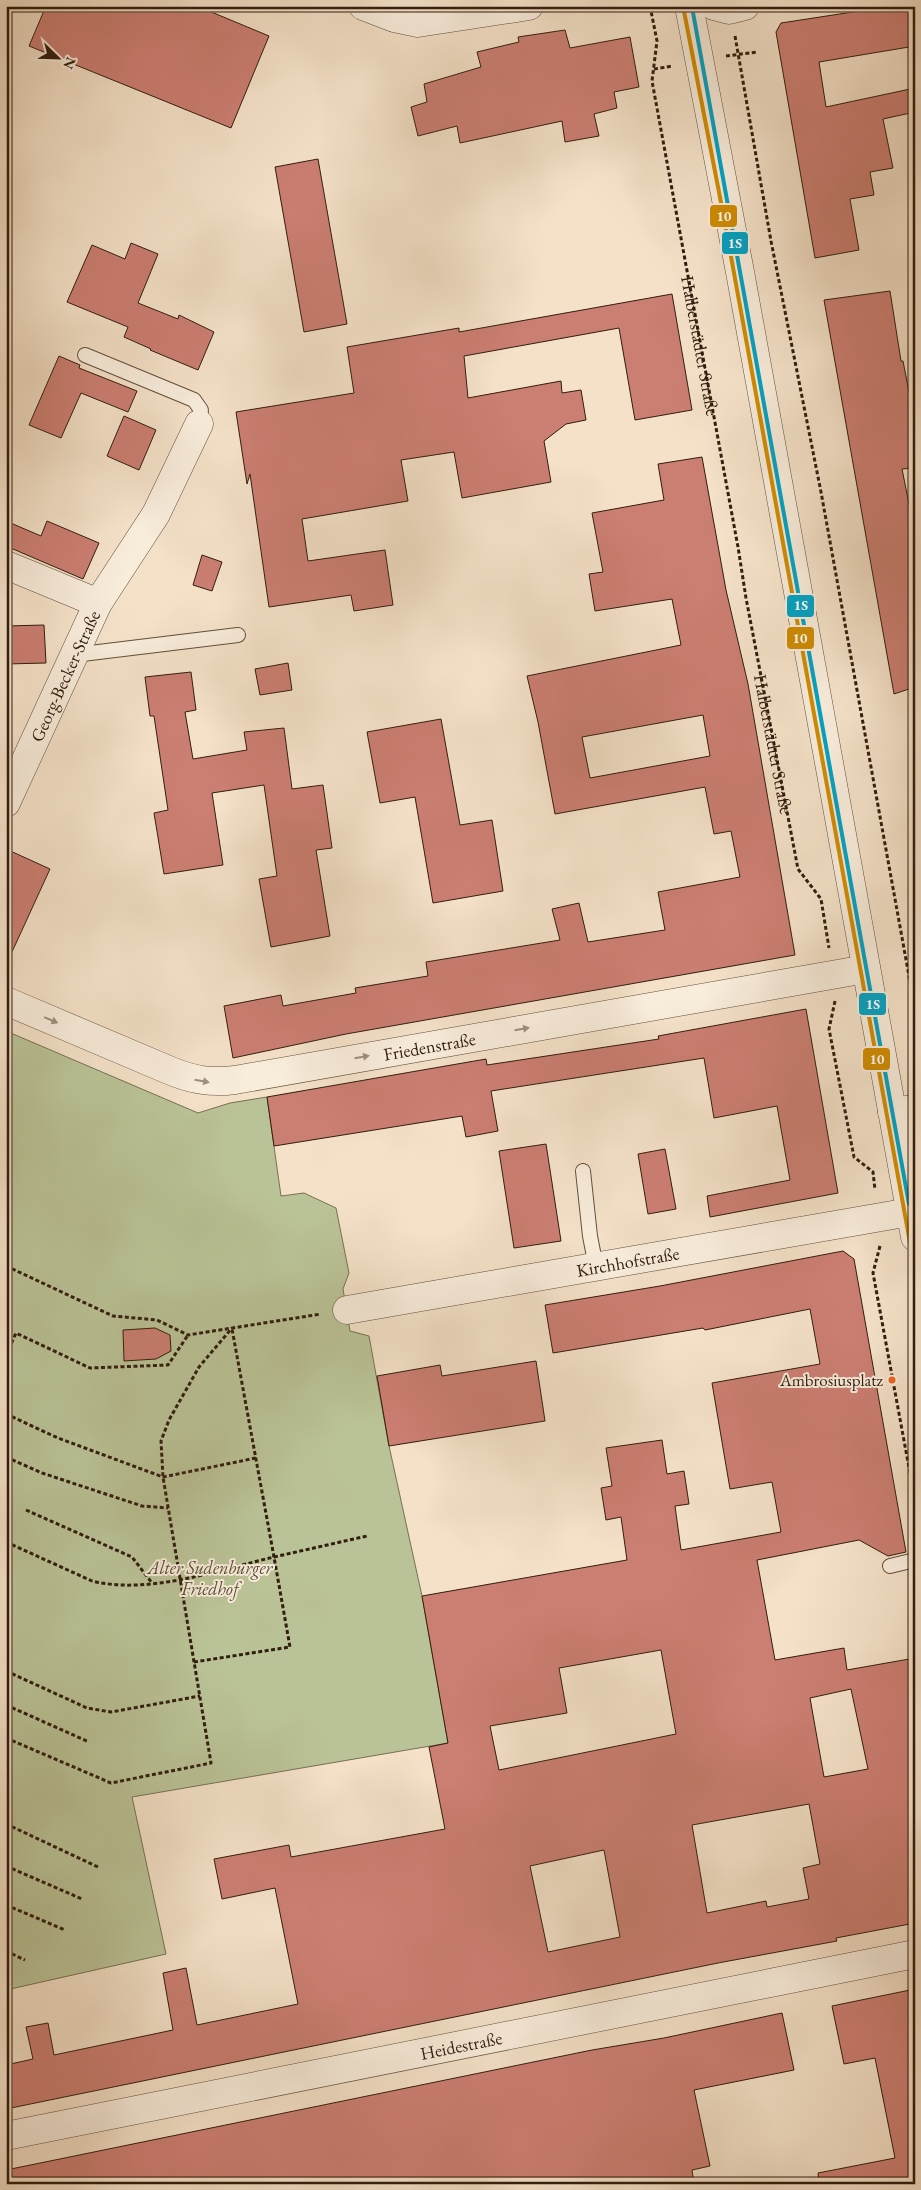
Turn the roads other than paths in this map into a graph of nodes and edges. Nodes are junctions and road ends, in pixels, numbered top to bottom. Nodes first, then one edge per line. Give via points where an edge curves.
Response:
1 (363, 6) edge
2 (529, 6) edge
3 (689, 6) edge
4 (714, 6) edge
5 (745, 6) edge
6 (418, 14) edge
7 (85, 355) dead end
8 (199, 424) joint
9 (6, 565) edge
10 (98, 603) junction
11 (238, 635) dead end
12 (74, 655) junction
13 (6, 803) edge
14 (866, 969) junction
15 (6, 1002) edge
16 (903, 1110) edge
17 (583, 1171) dead end
18 (912, 1225) edge
19 (596, 1267) junction
20 (347, 1310) road end
21 (915, 1560) edge
22 (890, 1566) dead end
23 (915, 1954) edge
24 (6, 2136) edge

1 - 6 street via 394,18
2 - 6 street
3 - 14 street via 714,128
4 - 5 street via 729,10
7 - 8 lane via 194,400 201,410
8 - 10 street, Georg-Becker-Straße via 156,514
9 - 10 street, Georg-Becker-Straße
10 - 12 street, Georg-Becker-Straße
11 - 12 lane
12 - 13 street, Georg-Becker-Straße
15 -> 14 street, Friedenstraße via 178,1074 212,1082
14 - 16 street
16 - 18 street
17 - 19 lane
18 - 19 street, Kirchhofstraße via 879,1217
19 - 20 street, Kirchhofstraße
21 - 22 lane
23 - 24 street, Heidestraße

